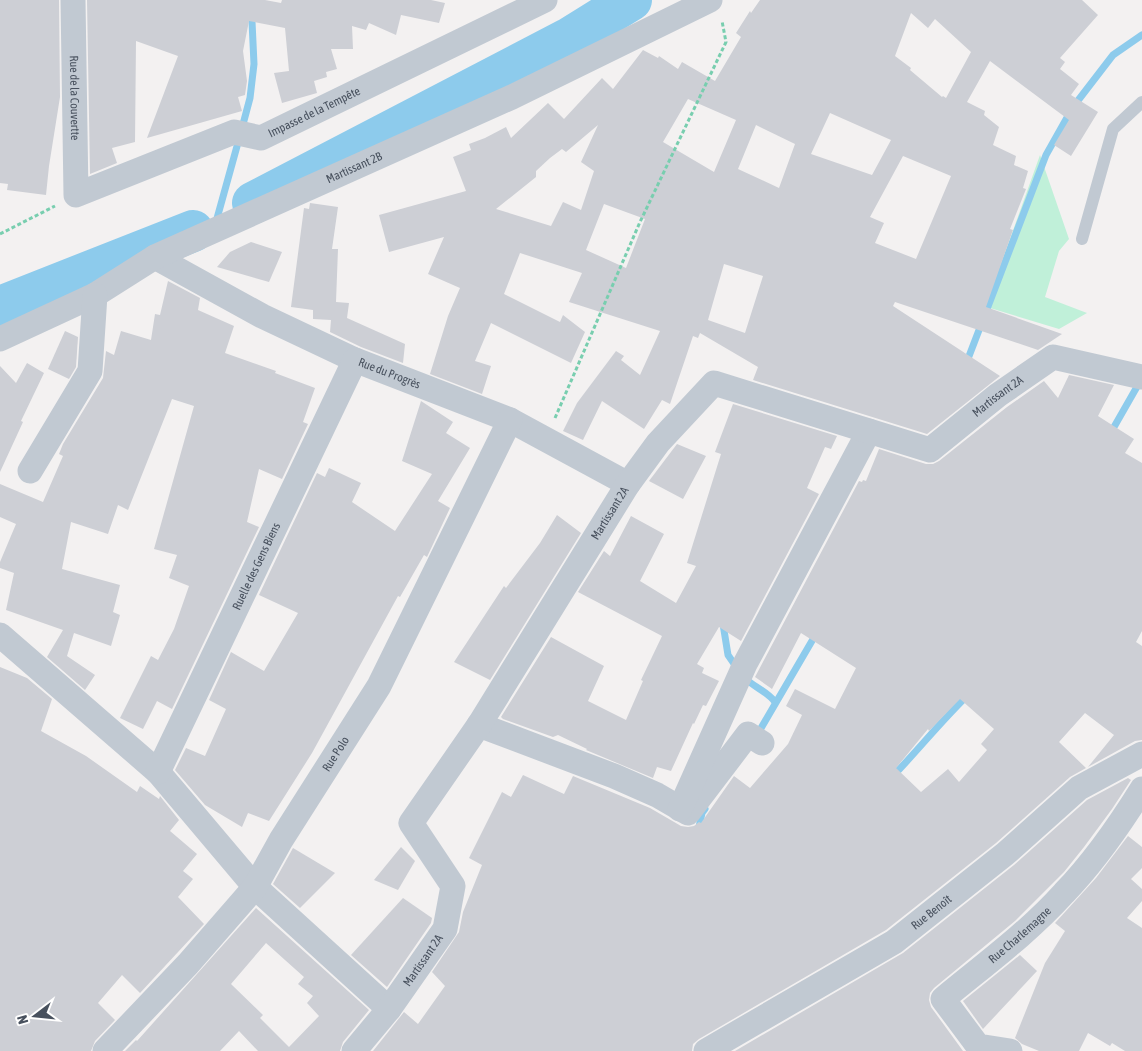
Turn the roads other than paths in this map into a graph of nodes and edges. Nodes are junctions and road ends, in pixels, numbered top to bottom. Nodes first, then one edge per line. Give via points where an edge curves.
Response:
1 (73, 0) edge
2 (545, 0) edge
3 (715, 8) edge
4 (1142, 102) edge
5 (76, 195) joint
6 (1082, 239) dead end
7 (155, 257) junction
8 (95, 295) junction
9 (0, 340) edge
10 (355, 360) junction
11 (1142, 377) edge
12 (510, 420) junction
13 (869, 432) junction
14 (30, 471) dead end
15 (628, 484) junction
16 (0, 635) edge
17 (479, 725) junction
18 (755, 738) dead end
19 (1142, 754) edge
20 (158, 772) junction
21 (1142, 789) edge
22 (680, 809) junction
23 (255, 887) junction
24 (389, 1009) junction
25 (977, 1049) edge
26 (105, 1051) edge
27 (354, 1051) edge
28 (706, 1051) edge
29 (1010, 1051) edge

1 - 5 street, Rue de la Couvertte
2 - 5 street, Impasse de la Tempête via 261,138 234,132
3 - 7 street, Martissant 2B
4 - 6 lane via 1113,129
7 - 8 street, Martissant 2B
7 - 10 street, Rue du Progrès via 262,316
8 - 9 street, Martissant 2B
8 - 14 street via 90,371
10 - 12 street, Rue du Progrès
10 - 20 street, Ruelle des Gens Biens
11 - 13 street, Martissant 2A via 1053,357 998,395 930,450
12 - 15 street, Rue du Progrès
12 - 23 street, Rue Polo via 380,686 281,840
13 - 15 street, Martissant 2A via 714,384 658,443
13 - 22 street via 740,674
15 - 17 street, Martissant 2A
16 - 20 street
17 - 22 street via 614,776
17 - 24 street, Martissant 2A via 411,823 453,886 445,929
18 - 22 street via 688,813
19 - 28 street, Rue Benoît via 1079,788 1005,854 894,942
20 - 23 street
21 - 25 street, Rue Charlemagne via 1118,827 1064,893 1021,935 943,999
23 - 24 street
23 - 26 street, Rue Polo via 188,964
24 - 27 street, Martissant 2A
25 - 29 street, Rue Charlemagne

